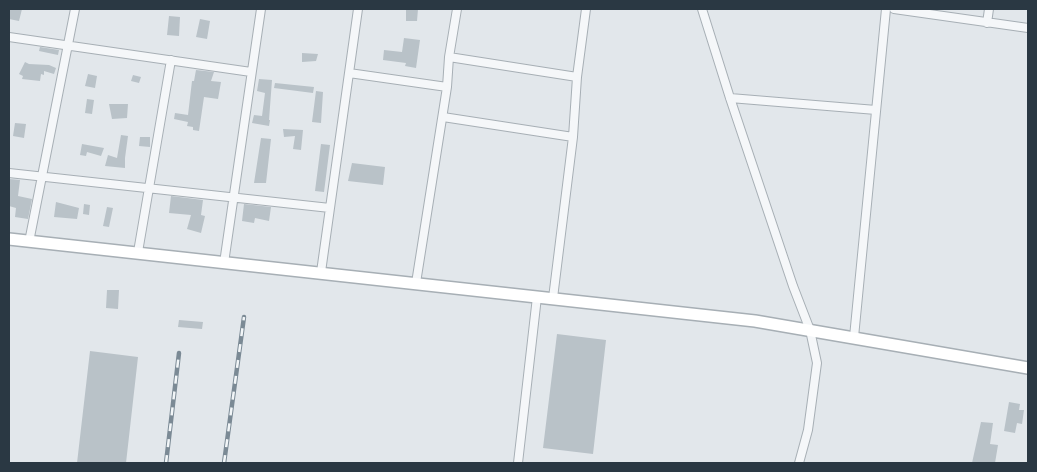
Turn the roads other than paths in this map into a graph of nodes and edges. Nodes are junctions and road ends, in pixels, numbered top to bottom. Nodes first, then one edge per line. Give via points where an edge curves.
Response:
1 (75, 9) edge
2 (261, 9) edge
3 (358, 9) edge
4 (457, 9) edge
5 (586, 9) edge
6 (702, 9) edge
7 (886, 9) edge
8 (894, 9) edge
9 (989, 9) edge
10 (928, 11) edge
11 (987, 23) junction
12 (1028, 28) edge
13 (9, 37) edge
14 (67, 44) junction
15 (449, 57) junction
16 (171, 60) junction
17 (251, 72) junction
18 (349, 73) junction
19 (577, 77) junction
20 (447, 87) junction
21 (730, 98) junction
22 (876, 110) junction
23 (443, 117) junction
24 (573, 137) junction
25 (9, 172) edge
26 (42, 176) junction
27 (150, 188) junction
28 (233, 197) junction
29 (330, 208) junction
30 (9, 240) edge
31 (29, 242) junction
32 (138, 252) junction
33 (224, 263) junction
34 (321, 272) junction
35 (416, 284) junction
36 (537, 297) junction
37 (553, 298) junction
38 (810, 330) junction
39 (854, 337) junction
40 (1028, 368) edge
41 (518, 463) edge
42 (798, 463) edge

1 - 14 street
2 - 17 street
3 - 18 street
4 - 15 street
5 - 19 street
6 - 21 street
7 - 22 street
8 - 10 street
9 - 11 street
10 - 11 street
11 - 12 street
13 - 14 street
14 - 16 street
14 - 26 street
15 - 19 street
15 - 20 street
16 - 17 street
16 - 27 street
17 - 28 street
18 - 20 street
18 - 29 street
19 - 24 street
20 - 23 street
21 - 22 street
21 - 38 street
22 - 39 street
23 - 24 street
23 - 35 street
24 - 37 street
25 - 26 street
26 - 27 street
26 - 31 street
27 - 28 street
27 - 32 street
28 - 29 street
28 - 33 street
29 - 34 street
30 - 31 street
31 - 32 street
32 - 33 street
33 - 34 street
34 - 35 street
35 - 36 street
36 - 37 street
36 - 41 street
37 - 38 street
38 - 39 street
38 - 42 street via 817,363 808,430
39 - 40 street

